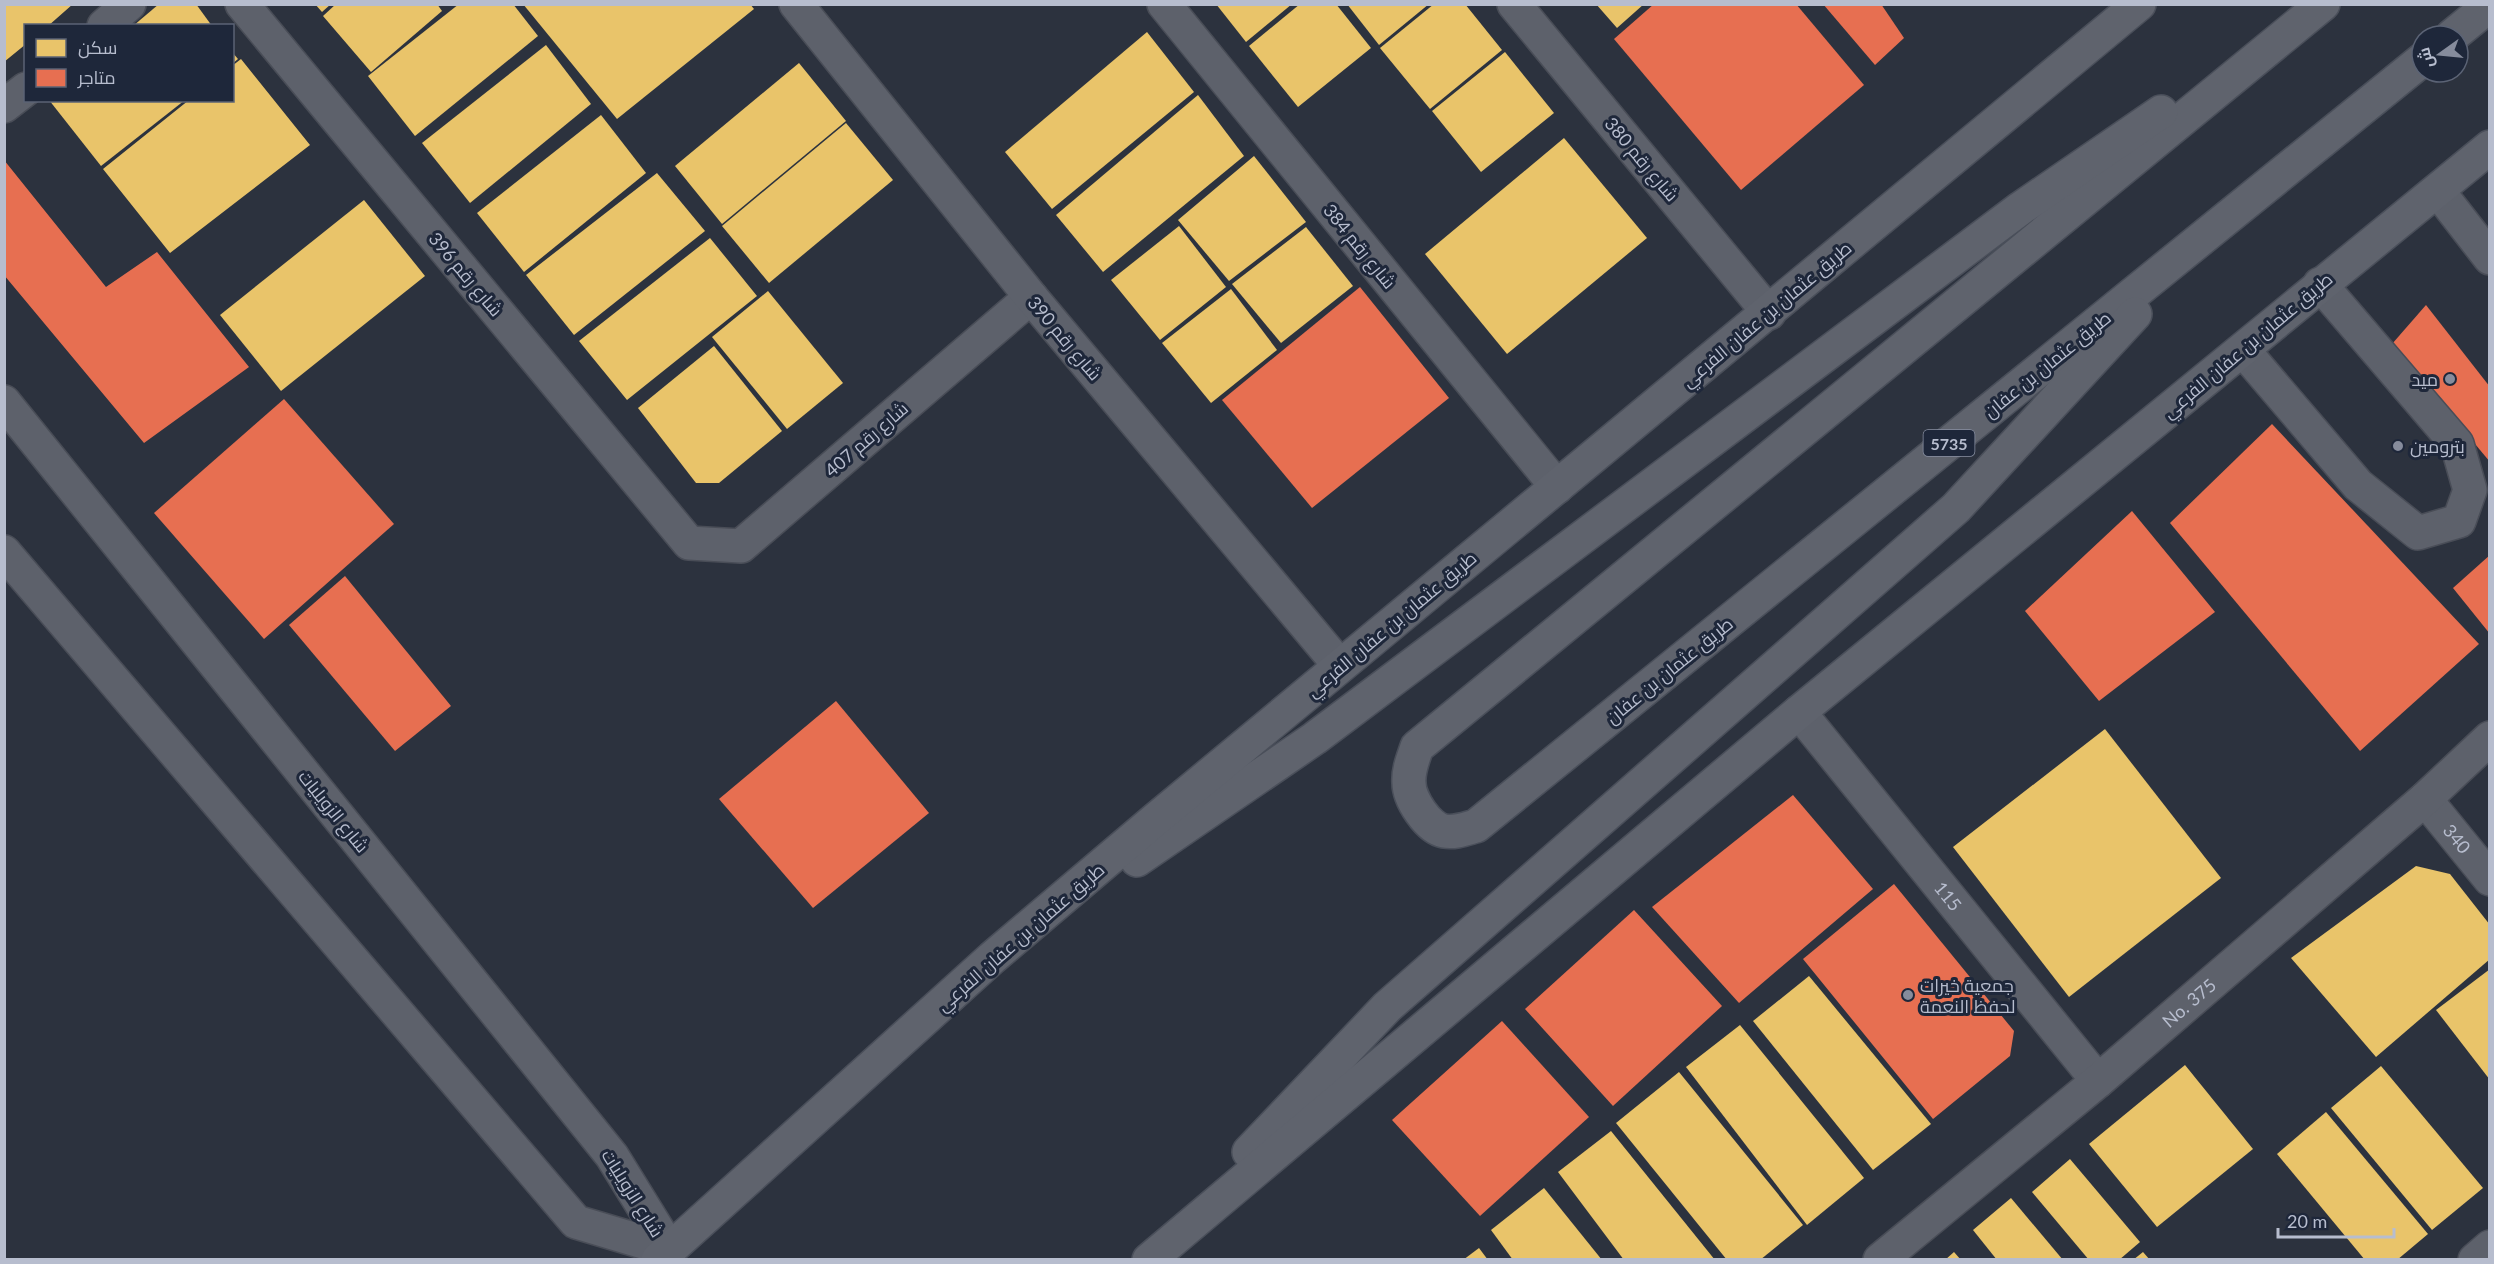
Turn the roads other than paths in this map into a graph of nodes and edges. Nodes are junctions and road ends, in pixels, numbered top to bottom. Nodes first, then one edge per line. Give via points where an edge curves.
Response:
1 (129, 4) edge
2 (242, 4) edge
3 (796, 4) edge
4 (1164, 4) edge
5 (1514, 4) edge
6 (2321, 4) edge
7 (2490, 5) edge
8 (2133, 6) edge
9 (106, 24) edge
10 (2467, 24) edge
11 (2410, 70) edge
12 (24, 91) edge
13 (4, 106) edge
14 (2490, 147) edge
15 (2438, 191) junction
16 (2212, 231) junction
17 (2490, 258) edge
18 (2320, 284) junction
19 (1031, 297) junction
20 (1769, 313) junction
21 (2243, 350) junction
22 (4, 402) edge
23 (1557, 487) junction
24 (689, 543) joint
25 (4, 552) edge
26 (1340, 666) junction
27 (1799, 712) junction
28 (2490, 738) edge
29 (2426, 799) junction
30 (2490, 879) edge
31 (992, 958) junction
32 (2098, 1081) junction
33 (2490, 1247) edge
34 (664, 1255) edge
35 (1148, 1260) edge
36 (1880, 1260) edge
37 (2475, 1260) edge

1 - 9 street
2 - 24 street, شارع رقم 396
3 - 19 street, شارع رقم 390
4 - 23 street, شارع رقم 384
5 - 20 street, شارع رقم 380
6 - 16 main road, طريق عثمان بن عفان / 5735 via 1417,747 1408,786 1413,800 1441,831 1476,826
6 - 31 main road via 2021,208 1315,738
7 - 10 main road
8 - 20 main road, طريق عثمان بن عفان الفرعي
11 - 16 main road, طريق عثمان بن عفان / 5735
12 - 13 street
14 - 15 main road, طريق عثمان بن عفان الفرعي
15 - 17 street
15 - 18 main road, طريق عثمان بن عفان الفرعي
16 - 35 main road via 1956,508 1387,1007
18 - 21 main road, طريق عثمان بن عفان الفرعي
18 - 21 street via 2457,444 2470,490 2459,521 2418,533 2358,485
19 - 24 street, شارع رقم 407 via 741,546
19 - 26 street, شارع رقم 390
20 - 23 main road, طريق عثمان بن عفان الفرعي
21 - 27 main road, طريق عثمان بن عفان الفرعي
22 - 34 street, شارع الزويليات via 612,1156
23 - 26 main road, طريق عثمان بن عفان الفرعي
25 - 34 street, شارع الزويليات via 576,1222
26 - 31 main road, طريق عثمان بن عفان الفرعي
27 - 32 street, 115
27 - 35 main road, طريق عثمان بن عفان الفرعي
28 - 29 street, No. 375
29 - 30 street, 340
29 - 32 street, No. 375
31 - 34 main road, طريق عثمان بن عفان الفرعي
32 - 36 street, No. 375
33 - 37 street

